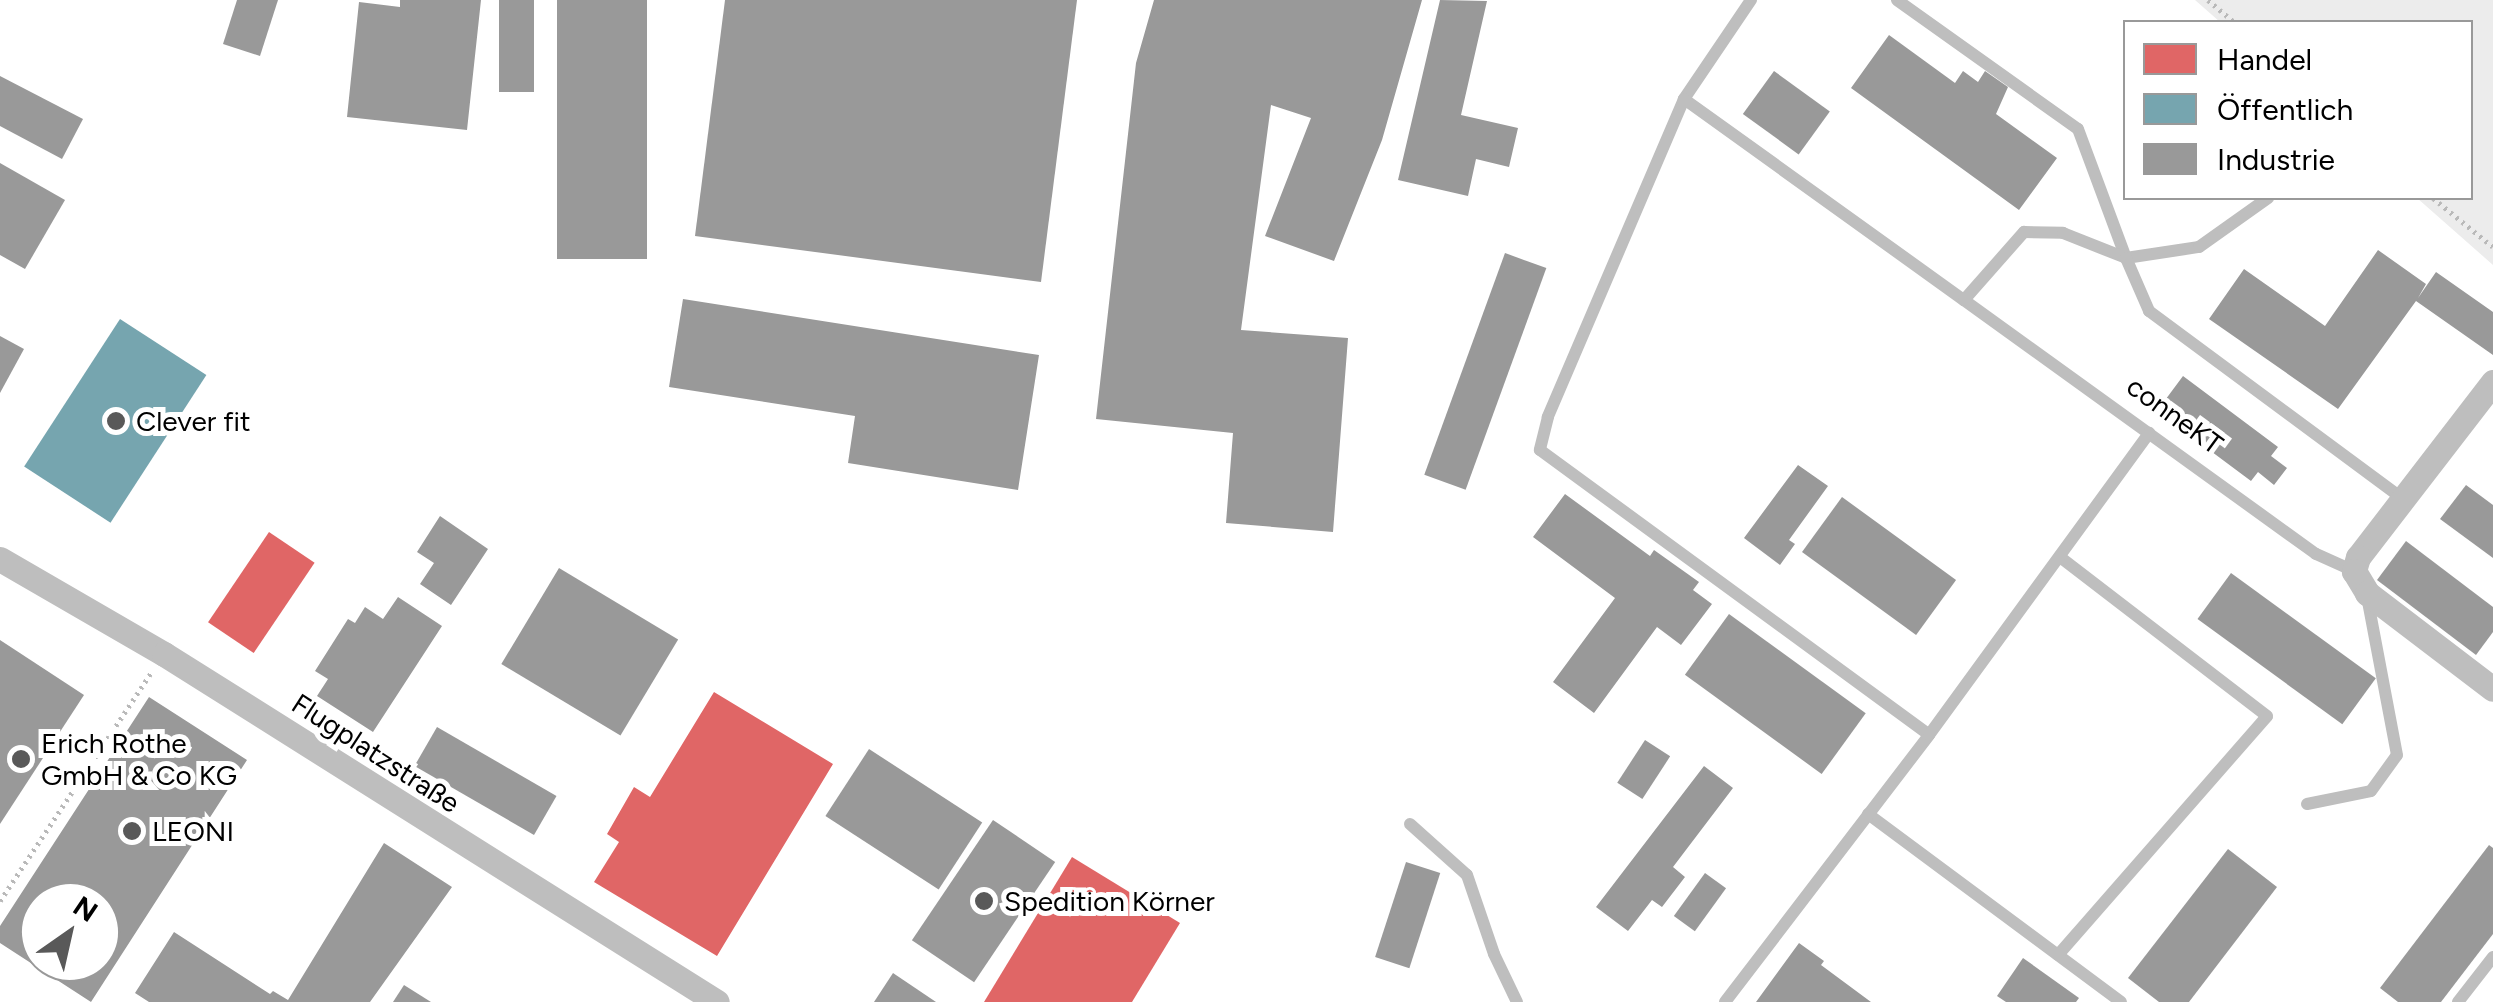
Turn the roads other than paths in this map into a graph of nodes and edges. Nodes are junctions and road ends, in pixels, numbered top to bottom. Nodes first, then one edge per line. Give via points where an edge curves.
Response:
1 (1751, 0) edge
2 (1896, 0) edge
3 (1684, 99) junction
4 (2265, 200) edge
5 (2126, 258) junction
6 (1964, 300) junction
7 (2493, 382) edge
8 (2149, 433) junction
9 (2402, 498) junction
10 (2060, 557) junction
11 (0, 558) edge
12 (2360, 582) junction
13 (2493, 689) edge
14 (1929, 735) junction
15 (2307, 804) dead end
16 (1868, 814) junction
17 (1410, 824) dead end
18 (2058, 955) junction
19 (2493, 957) edge
20 (2115, 1000) edge
21 (717, 1002) edge
22 (1518, 1002) edge
23 (1725, 1002) edge
24 (2458, 1002) edge

1 - 3 lane
2 - 5 lane via 2078,129
3 - 6 lane, conneKT
3 - 14 lane via 1548,417 1540,450
4 - 5 lane via 2198,248
5 - 6 lane via 2063,233 2024,232
5 - 9 lane via 2149,310
6 - 8 lane, conneKT
7 - 9 street
8 - 10 lane
8 - 12 lane, conneKT
9 - 12 street via 2358,557
10 - 14 lane
10 - 18 lane via 2267,716
11 - 21 street, Flugplatzstraße
12 - 13 street, conneKT
12 - 15 lane via 2397,755 2371,791
14 - 16 lane
16 - 18 lane
16 - 23 lane
17 - 22 lane via 1467,875
18 - 20 lane
19 - 24 lane

